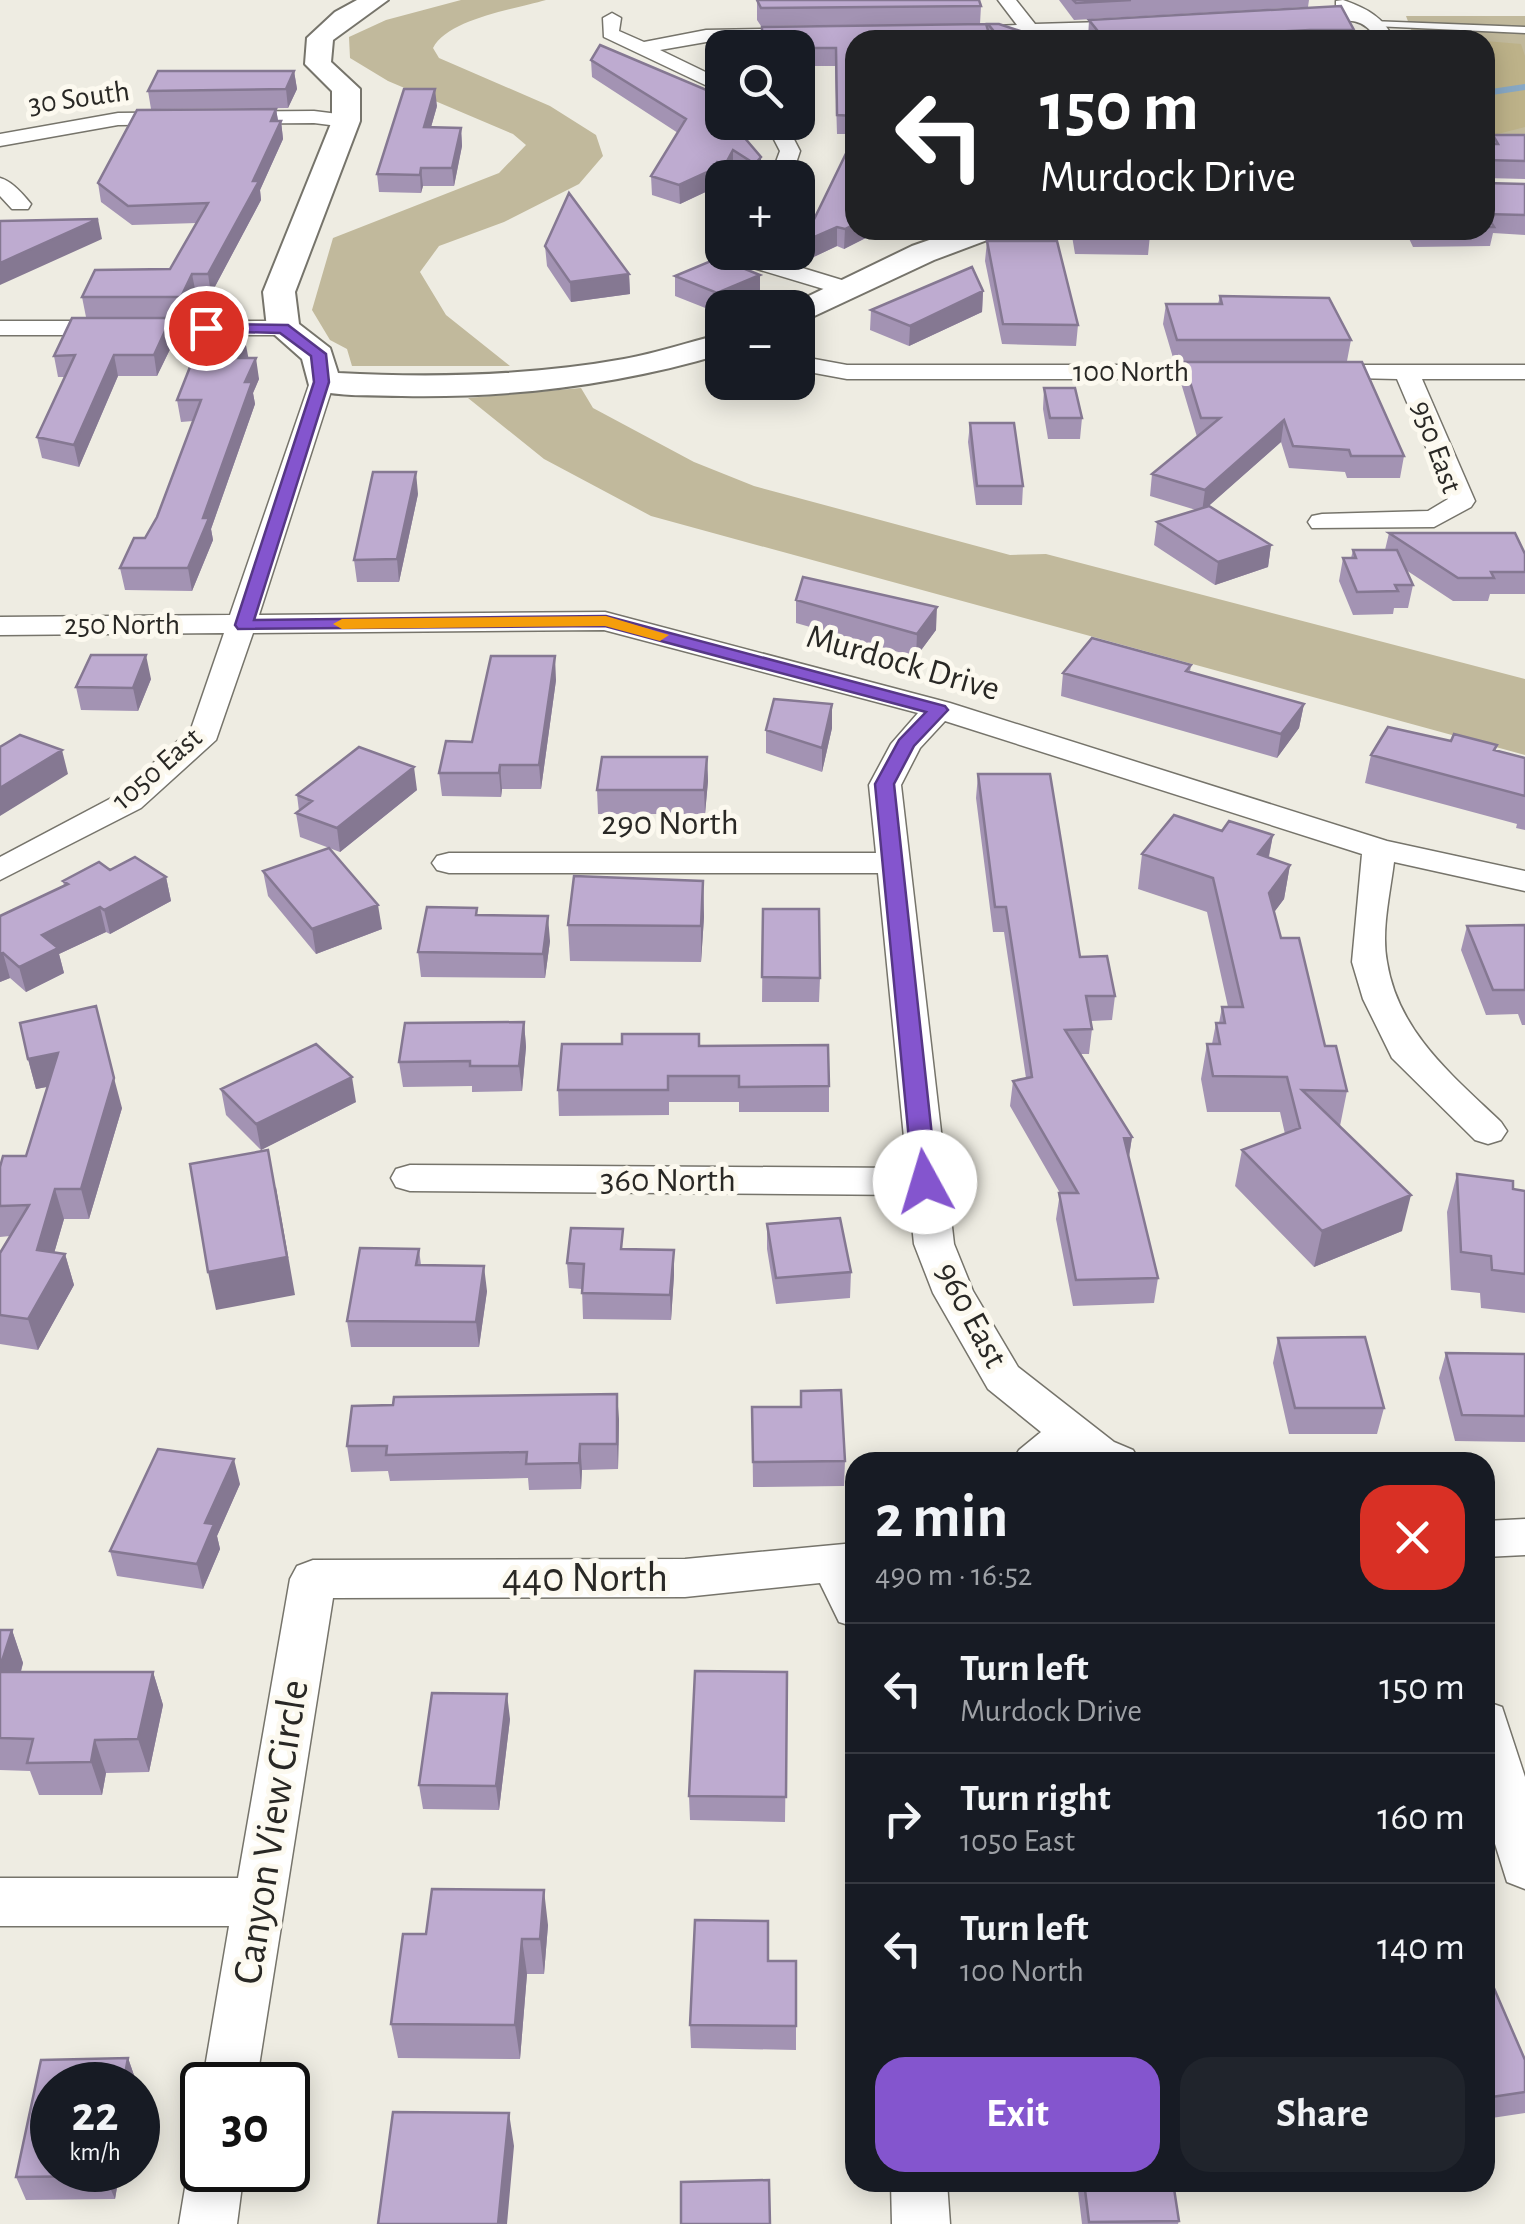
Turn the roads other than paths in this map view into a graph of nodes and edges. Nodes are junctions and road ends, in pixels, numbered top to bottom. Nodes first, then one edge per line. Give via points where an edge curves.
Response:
1 (376, 0) edge
2 (1007, 0) edge
3 (1330, 0) edge
4 (612, 18) dead end
5 (1367, 18) junction
6 (1264, 19) edge
7 (1168, 24) edge
8 (1030, 30) edge
9 (1066, 30) edge
10 (1377, 30) edge
11 (1525, 30) edge
12 (841, 34) edge
13 (642, 48) junction
14 (705, 79) edge
15 (346, 121) junction
16 (0, 140) edge
17 (0, 184) edge
18 (20, 204) dead end
19 (960, 240) edge
20 (786, 270) edge
21 (847, 288) junction
22 (815, 303) edge
23 (7, 328) edge
24 (283, 328) junction
25 (705, 349) edge
26 (0, 356) edge
27 (815, 366) edge
28 (1249, 372) edge
29 (1288, 372) edge
30 (1408, 372) junction
31 (1525, 372) edge
32 (322, 382) junction
33 (1322, 522) dead end
34 (244, 625) junction
35 (0, 626) edge
36 (939, 710) junction
37 (1379, 849) junction
38 (449, 863) dead end
39 (891, 863) junction
40 (0, 870) edge
41 (1525, 881) edge
42 (1488, 1132) dead end
43 (410, 1178) dead end
44 (925, 1182) junction
45 (1071, 1432) junction
46 (1046, 1452) edge
47 (1096, 1452) edge
48 (1525, 1537) edge
49 (1495, 1538) edge
50 (844, 1562) edge
51 (313, 1579) joint
52 (1495, 1758) edge
53 (1525, 1866) edge
54 (0, 1902) edge
55 (258, 1902) junction
56 (234, 2062) edge
57 (213, 2192) edge
58 (920, 2192) edge
59 (208, 2224) edge
60 (922, 2224) edge

1 - 15 street via 320,38 318,64 346,89
2 - 8 street
3 - 5 street
4 - 13 street via 610,33
5 - 6 street
5 - 10 street
5 - 11 lane
7 - 9 street
12 - 13 street via 706,36
13 - 14 street
15 - 16 street, 30 South via 118,119
15 - 24 street via 279,292
17 - 18 street
19 - 21 street
20 - 21 street
21 - 22 street
23 - 24 street
23 - 26 street
24 - 32 street via 318,354
25 - 32 street via 571,377 478,385
27 - 28 street, 100 North via 846,372
29 - 30 street
30 - 31 street
30 - 33 street, 950 East via 1462,501 1434,519
32 - 34 street, 1050 East
34 - 35 street, 250 North
34 - 36 street, Murdock Drive via 606,621
34 - 40 street, 1050 East via 205,733 130,801
36 - 37 street, Murdock Drive
36 - 39 street, 960 East via 906,744 885,784
37 - 41 street, Murdock Drive
37 - 42 street via 1370,962 1381,999 1404,1050
38 - 39 street, 290 North
39 - 44 street, 960 East
43 - 44 street, 360 North
44 - 45 street, 960 East via 934,1244 961,1308 1003,1378
45 - 46 street
45 - 47 street, 960 East
48 - 49 street
50 - 51 street, 440 North via 685,1578
51 - 55 street, Canyon View Circle
52 - 53 street
54 - 55 street
55 - 56 street, Canyon View Circle
57 - 59 street
58 - 60 street

